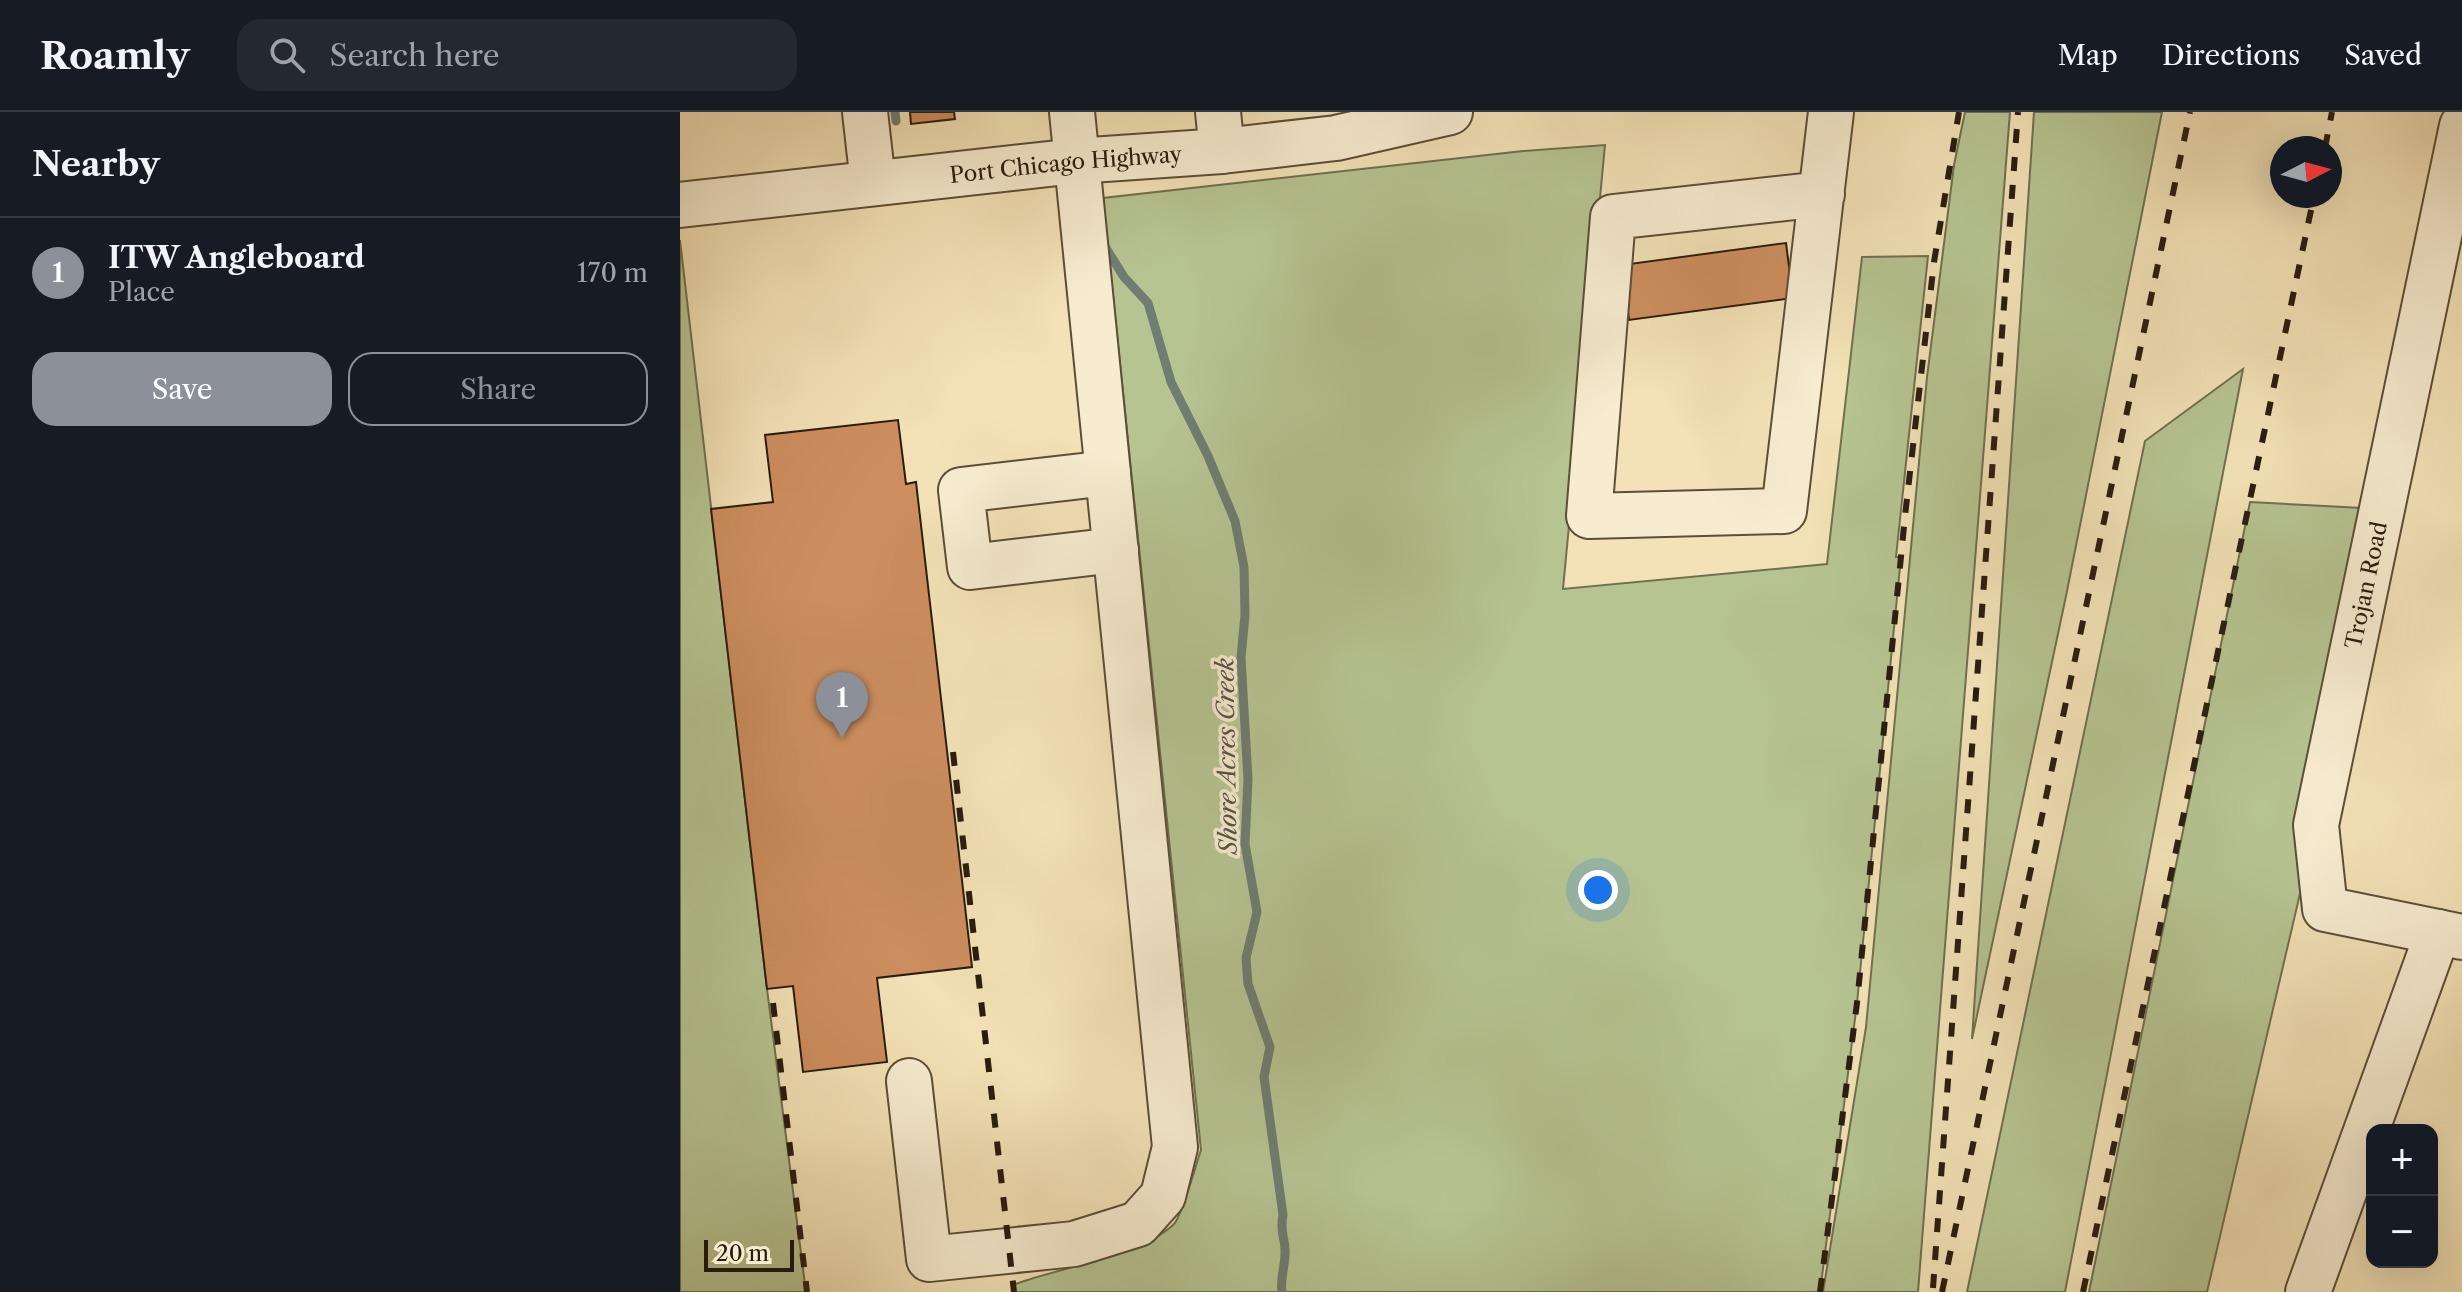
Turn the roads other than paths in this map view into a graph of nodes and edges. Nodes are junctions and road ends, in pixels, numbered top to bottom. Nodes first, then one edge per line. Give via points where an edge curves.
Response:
1 (865, 112) edge
2 (1072, 112) edge
3 (1450, 112) edge
4 (1831, 112) edge
5 (1359, 123) edge
6 (2462, 126) edge
7 (1220, 132) edge
8 (1076, 161) junction
9 (873, 183) junction
10 (1822, 194) junction
11 (680, 205) edge
12 (1108, 473) junction
13 (1116, 550) junction
14 (2450, 934) edge
15 (909, 1081) dead end
16 (2308, 1292) edge

1 - 9 street
2 - 8 street
3 - 5 street, Port Chicago Highway
4 - 10 street
5 - 7 street, Port Chicago Highway
6 - 14 street, Trojan Road via 2316,825 2325,909
7 - 8 street, Port Chicago Highway
8 - 9 street, Port Chicago Highway
8 - 12 street
9 - 11 street, Port Chicago Highway
10 - 10 street via 1784,511 1589,516 1613,217
12 - 13 street
12 - 13 street via 961,490 970,567
13 - 15 street via 1175,1147 1163,1196 1138,1224 1074,1244 929,1259
14 - 16 street

